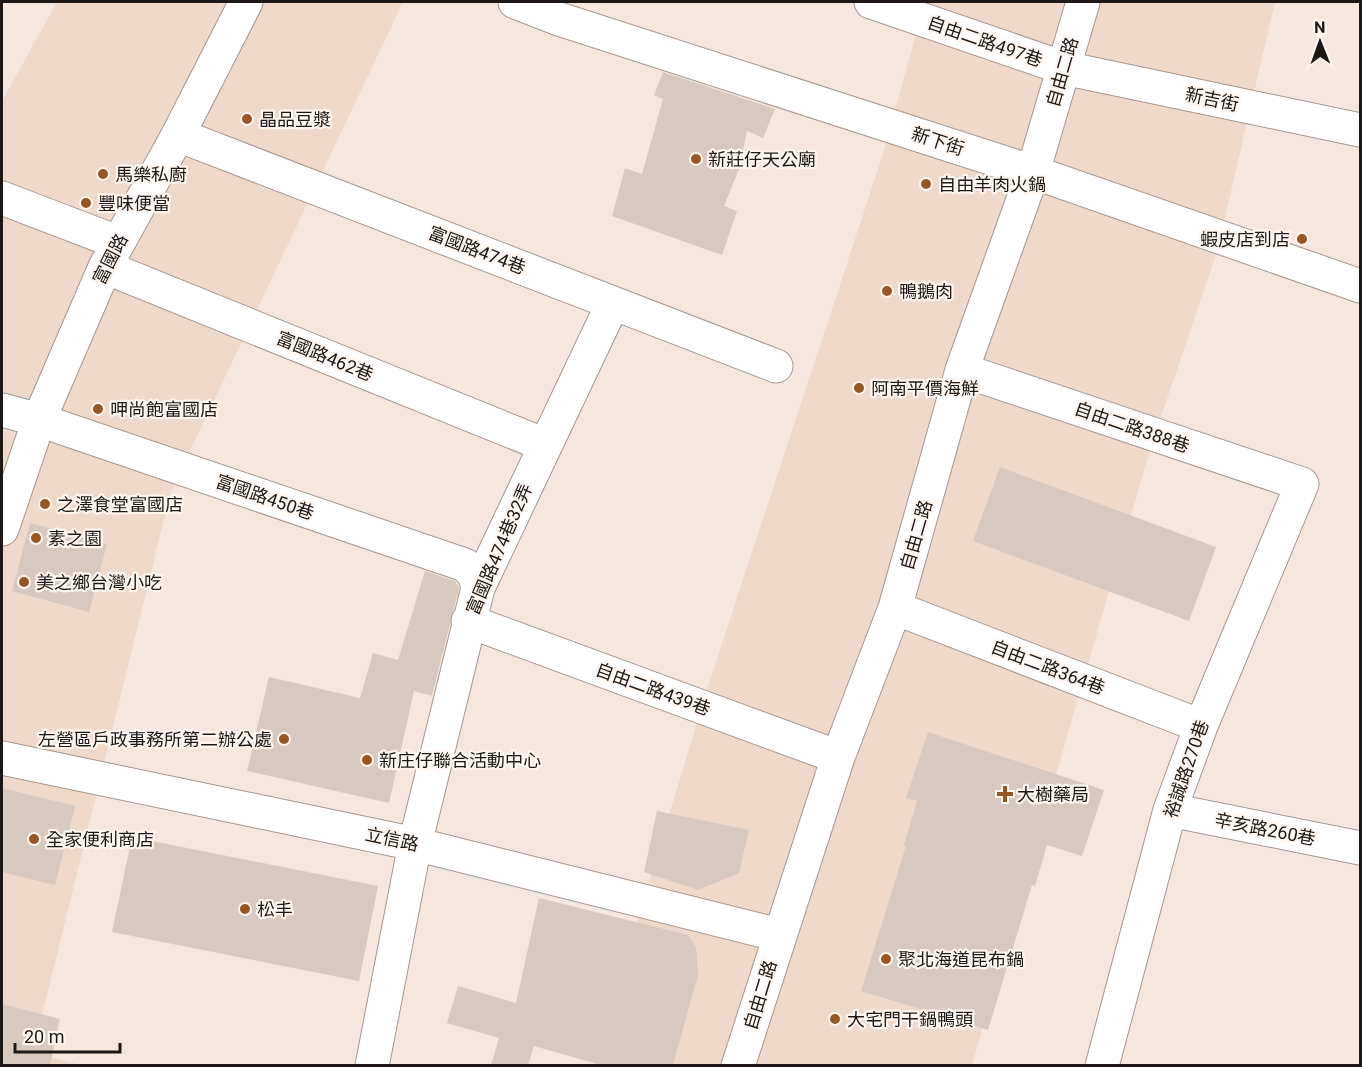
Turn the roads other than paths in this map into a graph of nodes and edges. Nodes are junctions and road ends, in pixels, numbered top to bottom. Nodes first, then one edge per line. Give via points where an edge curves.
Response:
1 (246, 2) edge
2 (515, 2) edge
3 (872, 2) edge
4 (1083, 2) edge
5 (559, 10) edge
6 (1064, 68) junction
7 (1360, 130) edge
8 (178, 135) junction
9 (1033, 172) junction
10 (2, 198) edge
11 (111, 254) junction
12 (1360, 286) edge
13 (613, 303) junction
14 (776, 366) dead end
15 (962, 370) junction
16 (2, 410) edge
17 (39, 420) junction
18 (545, 445) junction
19 (1302, 484) joint
20 (2, 529) edge
21 (478, 588) junction
22 (895, 608) junction
23 (468, 621) junction
24 (1201, 726) junction
25 (838, 757) junction
26 (2, 758) edge
27 (1170, 810) junction
28 (415, 844) junction
29 (1360, 848) edge
30 (779, 935) junction
31 (372, 1065) edge
32 (738, 1065) edge
33 (1102, 1065) edge

1 - 8 street, 富國路
2 - 5 street, 新下街
3 - 6 street, 自由二路497巷
4 - 6 street, 自由二路
5 - 9 street, 新下街
6 - 7 street, 新吉街
6 - 9 street, 自由二路
8 - 11 street, 富國路
8 - 13 street, 富國路474巷
9 - 12 street, 新下街
9 - 15 street, 自由二路
10 - 11 street, 富國路462巷
11 - 17 street, 富國路
11 - 18 street, 富國路462巷
13 - 14 street, 富國路474巷
13 - 18 street, 富國路474巷32弄
15 - 19 street, 自由二路388巷
15 - 22 street, 自由二路
16 - 17 street, 富國路450巷
17 - 20 street, 富國路
17 - 21 street, 富國路450巷 via 465,565 474,574
18 - 21 street, 富國路474巷32弄
19 - 24 street, 裕誠路270巷
21 - 23 street, 富國路474巷32弄
22 - 24 street, 自由二路364巷
22 - 25 street, 自由二路
23 - 25 street, 自由二路439巷
23 - 28 street, 富國路474巷32弄
24 - 27 street, 裕誠路270巷
25 - 30 street, 自由二路
26 - 28 street, 立信路
27 - 29 street, 辛亥路260巷
27 - 33 street, 裕誠路270巷
28 - 30 street, 立信路
28 - 31 street, 富國路474巷32弄
30 - 32 street, 自由二路

